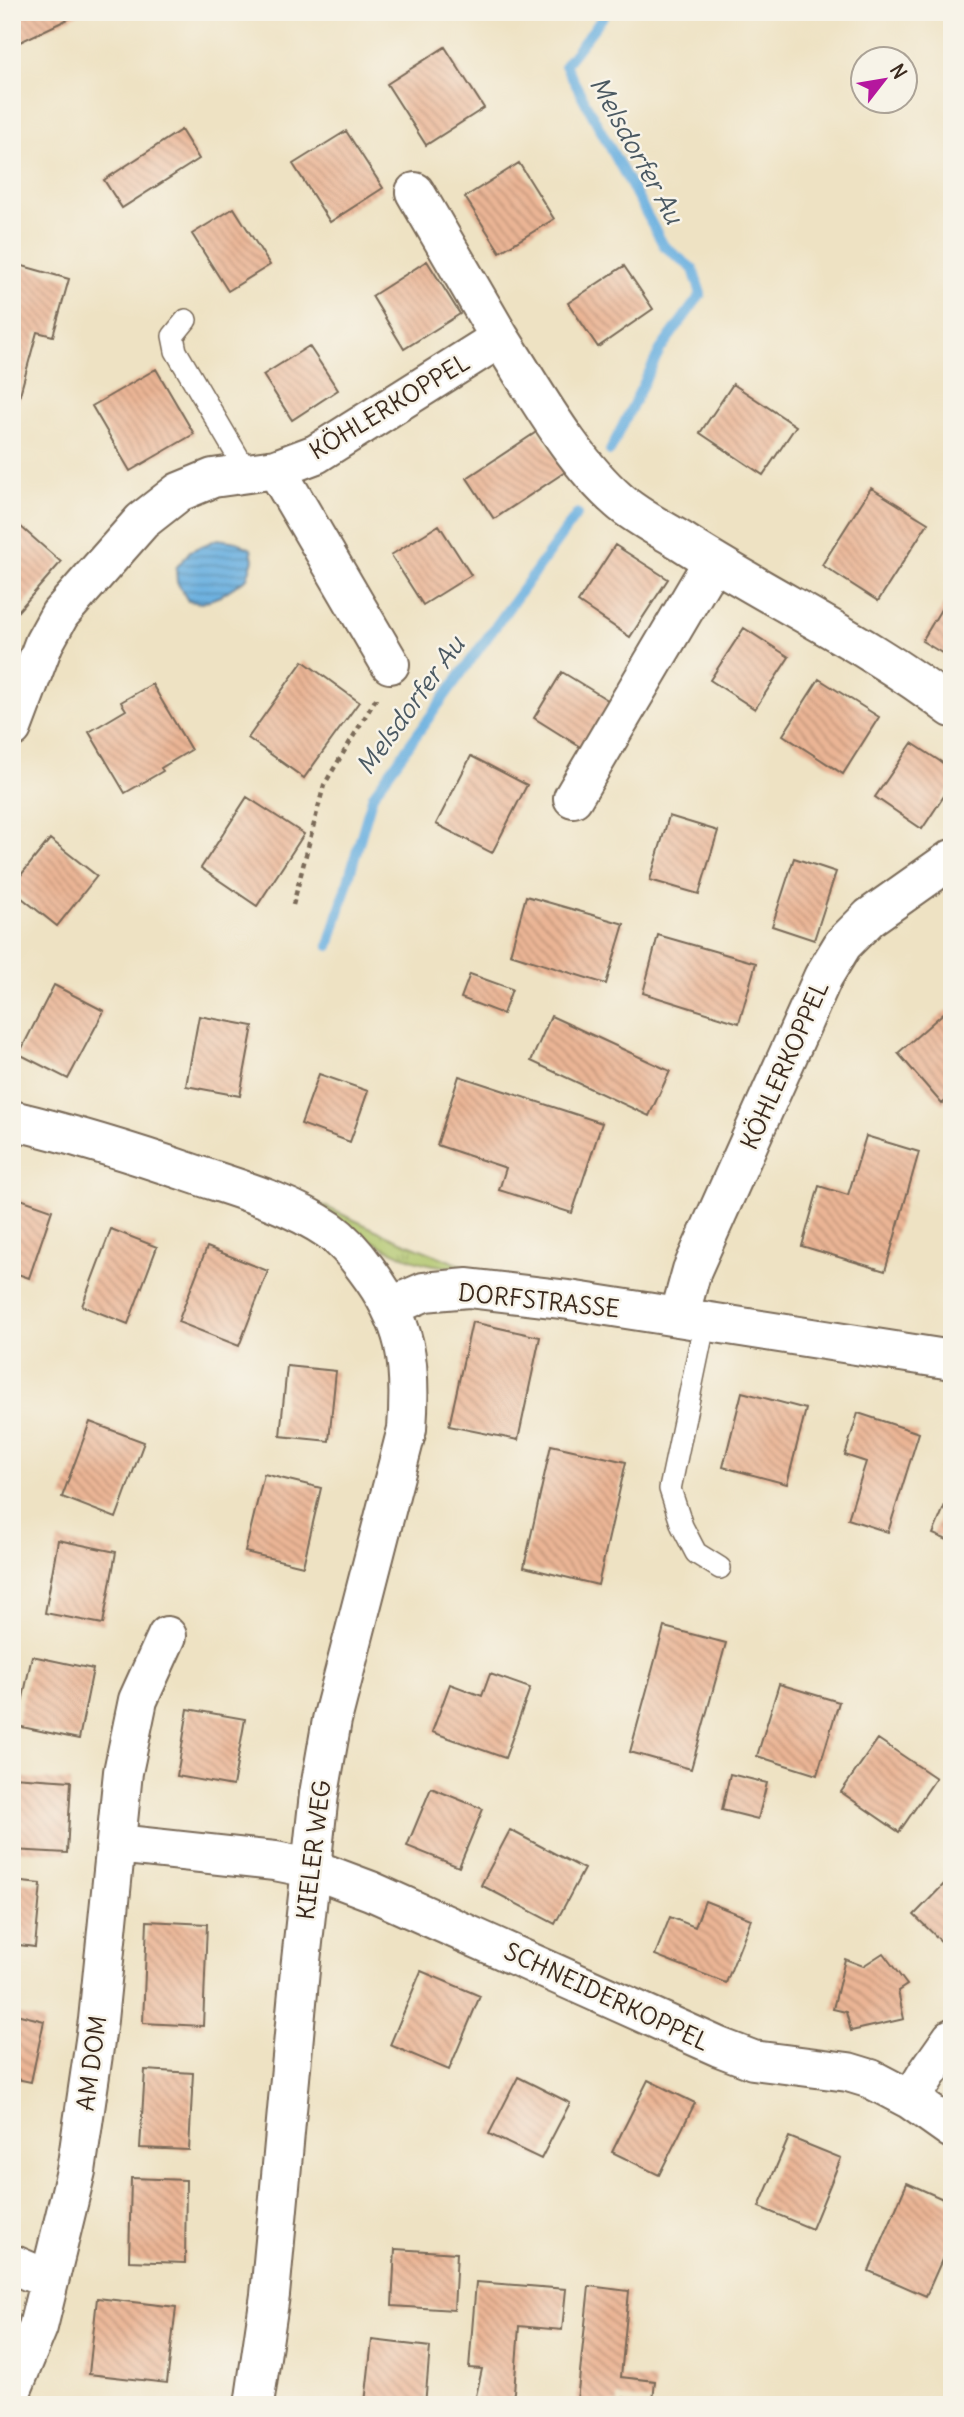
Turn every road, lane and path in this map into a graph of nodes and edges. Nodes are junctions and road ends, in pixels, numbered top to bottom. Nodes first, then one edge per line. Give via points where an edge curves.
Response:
1 (415, 191) dead end
2 (186, 320) dead end
3 (500, 338) junction
4 (262, 471) junction
5 (713, 561) junction
6 (390, 664) joint
7 (952, 708) edge
8 (12, 728) edge
9 (573, 798) dead end
10 (952, 859) edge
11 (293, 905) dead end
12 (12, 1120) edge
13 (391, 1306) junction
14 (692, 1319) junction
15 (952, 1360) edge
16 (720, 1568) dead end
17 (167, 1636) dead end
18 (117, 1844) junction
19 (310, 1868) junction
20 (952, 2038) edge
21 (911, 2100) junction
22 (952, 2129) edge
23 (12, 2264) edge
24 (50, 2280) junction
25 (12, 2390) edge
26 (254, 2405) edge

1 - 3 street
2 - 4 lane via 173,336 176,351
3 - 4 street, KÖHLERKOPPEL via 316,454
3 - 5 street via 591,471 620,502
4 - 6 street
4 - 8 street, KÖHLERKOPPEL via 213,478 179,492 142,521 60,614
5 - 7 street via 880,658
5 - 9 street
6 - 11 path via 375,702 324,785
10 - 14 street, KÖHLERKOPPEL via 870,917 843,944 823,977 692,1270
12 - 13 street via 148,1158 309,1218 347,1247
13 - 14 street, DORFSTRASSE via 424,1292 468,1288
13 - 19 street, KIELER WEG via 404,1338 407,1429 332,1720
14 - 15 street, DORFSTRASSE
14 - 16 lane via 670,1489 696,1553
17 - 18 street, AM DOM via 138,1700 123,1772
18 - 19 street
18 - 24 street, AM DOM via 76,2171
19 - 21 street, SCHNEIDERKOPPEL via 753,2060 848,2072
19 - 26 street, KIELER WEG via 270,2295
20 - 21 street
21 - 22 street, SCHNEIDERKOPPEL
23 - 24 street
24 - 25 street, AM DOM via 38,2327

